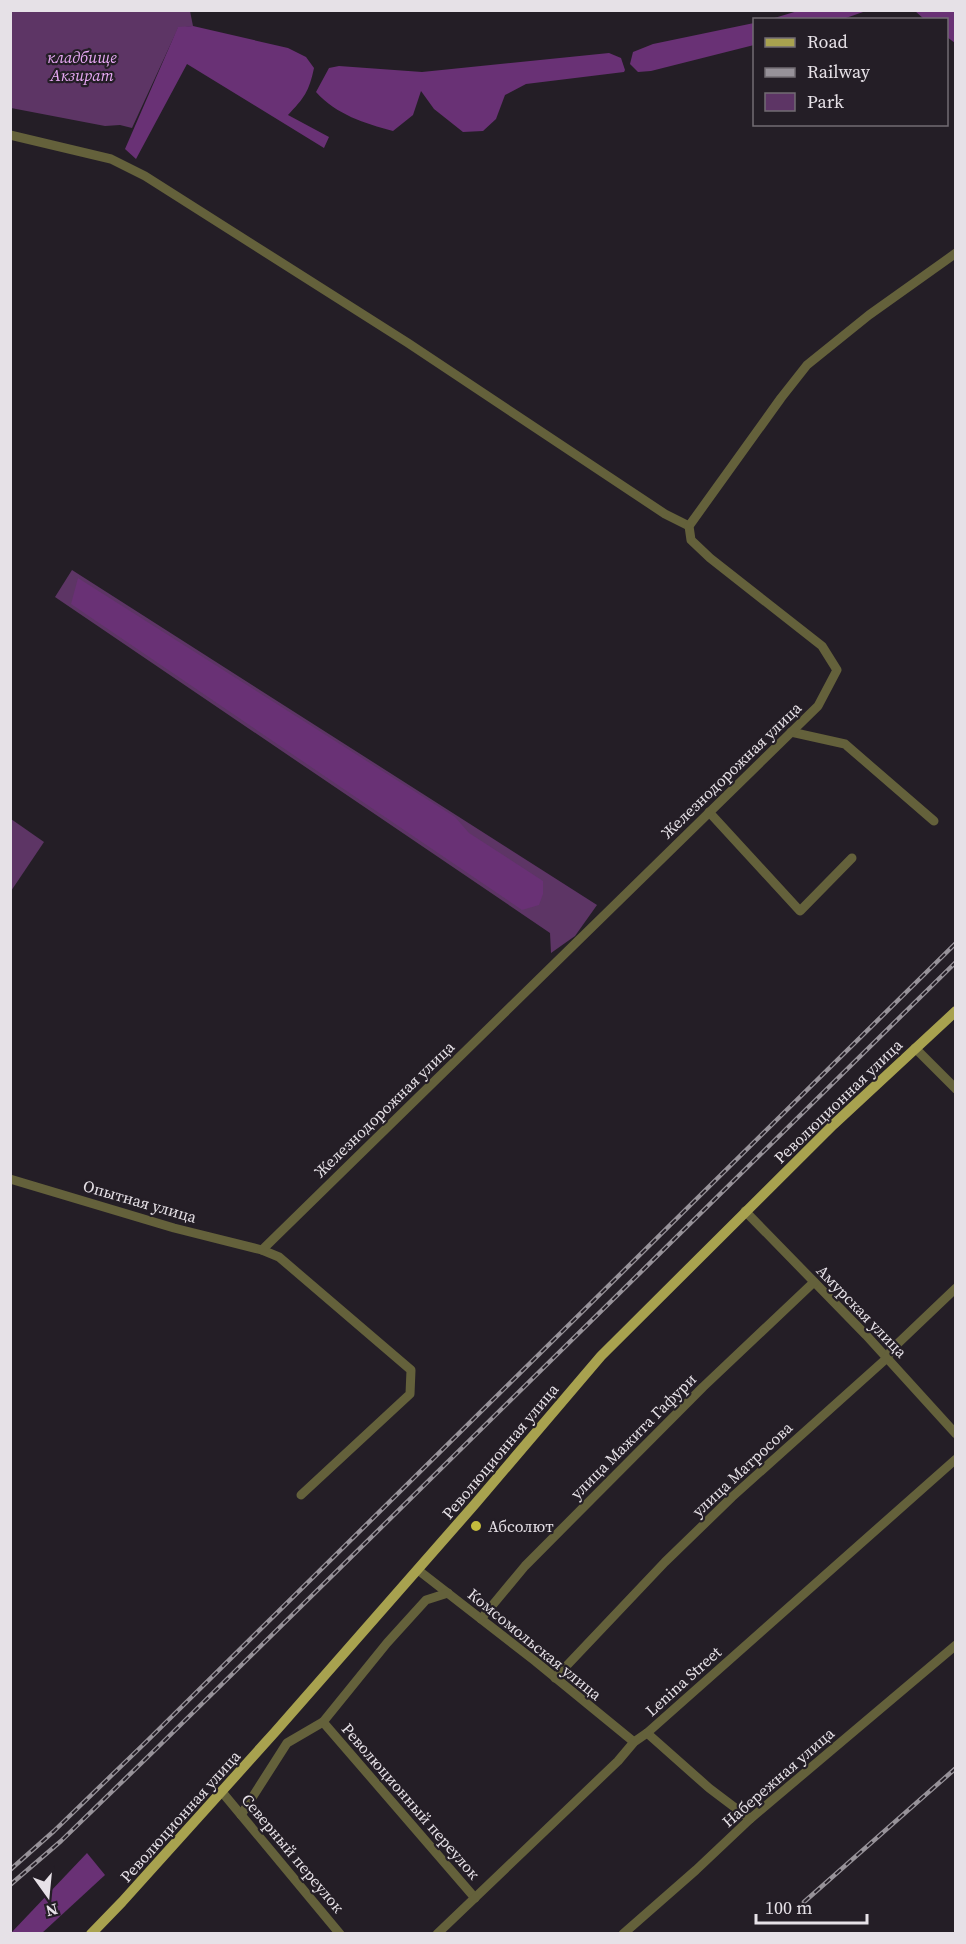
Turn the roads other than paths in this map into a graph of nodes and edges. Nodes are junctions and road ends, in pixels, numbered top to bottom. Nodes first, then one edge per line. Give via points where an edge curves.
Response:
1 (10, 135) edge
2 (956, 253) edge
3 (689, 526) junction
4 (791, 732) junction
5 (709, 812) junction
6 (934, 821) dead end
7 (852, 858) dead end
8 (956, 1011) edge
9 (915, 1048) junction
10 (956, 1089) edge
11 (10, 1179) edge
12 (745, 1211) junction
13 (262, 1250) junction
14 (814, 1282) junction
15 (956, 1288) edge
16 (887, 1358) junction
17 (956, 1434) edge
18 (956, 1459) edge
19 (301, 1495) dead end
20 (418, 1570) junction
21 (448, 1593) junction
22 (482, 1619) junction
23 (956, 1646) edge
24 (555, 1678) junction
25 (324, 1722) junction
26 (647, 1733) junction
27 (634, 1742) junction
28 (222, 1792) junction
29 (241, 1815) junction
30 (750, 1819) junction
31 (475, 1898) junction
32 (91, 1934) edge
33 (340, 1934) edge
34 (437, 1934) edge
35 (623, 1934) edge

1 - 3 street via 111,159 145,176
2 - 3 street via 807,364
3 - 4 street, Железнодорожная улица via 691,540 822,646 837,670 818,706
4 - 5 street, Железнодорожная улица
4 - 6 street via 845,744
5 - 7 street via 800,911
5 - 13 street, Железнодорожная улица
8 - 9 main road, Революционная улица
9 - 10 street
9 - 12 main road, Революционная улица
11 - 13 street, Опытная улица
12 - 14 street, Амурская улица
12 - 20 main road, Революционная улица via 601,1356
13 - 19 street, Опытная улица via 279,1257 411,1370 410,1394
14 - 16 street, Амурская улица
14 - 22 street, улица Мажита Гафури via 525,1566
15 - 16 street, улица Матросова
16 - 17 street, Амурская улица
16 - 24 street, улица Матросова via 665,1562
18 - 26 street, Lenina Street
20 - 21 street, Комсомольская улица
20 - 28 main road, Революционная улица
21 - 22 street, Комсомольская улица
21 - 25 street via 426,1600
22 - 24 street, Комсомольская улица
23 - 30 street, Набережная улица
24 - 27 street, Комсомольская улица
25 - 29 street via 287,1743
25 - 31 street, Революционный переулок
26 - 27 street, Lenina Street
26 - 30 street
27 - 31 street, Lenina Street
28 - 29 street, Северный переулок
28 - 32 main road, Революционная улица
29 - 33 street, Северный переулок
30 - 35 street, Набережная улица
31 - 34 street, Lenina Street

